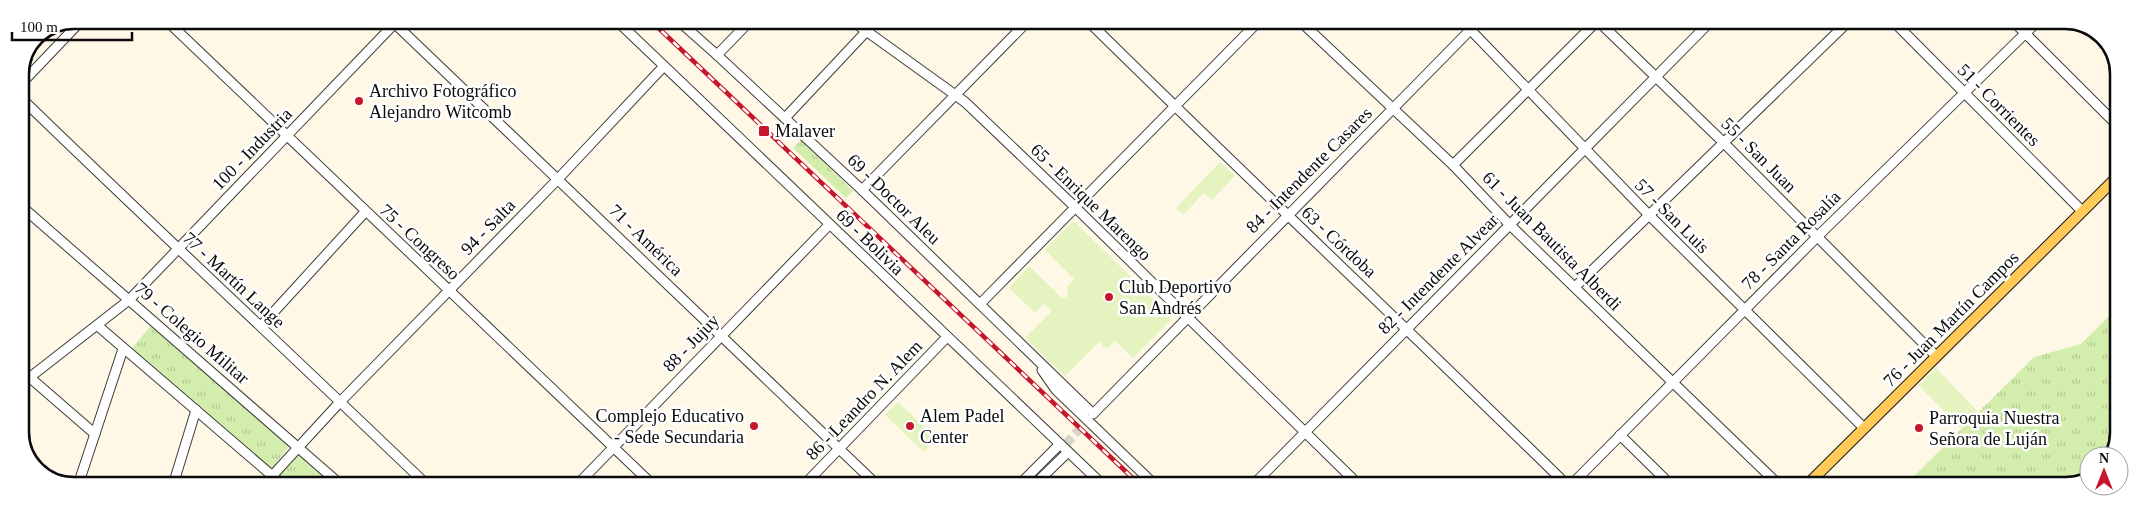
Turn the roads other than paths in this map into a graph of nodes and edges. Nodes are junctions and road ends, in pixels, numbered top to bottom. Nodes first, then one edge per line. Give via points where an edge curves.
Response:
1 (73, 29) edge
2 (175, 29) edge
3 (387, 29) edge
4 (402, 29) edge
5 (625, 29) edge
6 (690, 29) edge
7 (742, 29) edge
8 (862, 29) edge
9 (869, 29) edge
10 (1019, 29) edge
11 (1097, 29) edge
12 (1251, 29) edge
13 (1308, 29) edge
14 (1471, 29) joint
15 (1590, 29) edge
16 (1606, 29) edge
17 (1703, 29) edge
18 (1841, 29) edge
19 (1901, 29) edge
20 (2021, 29) edge
21 (2029, 29) edge
22 (866, 32) junction
23 (2025, 33) junction
24 (717, 54) junction
25 (664, 66) junction
26 (29, 76) edge
27 (1656, 77) junction
28 (1529, 91) junction
29 (1964, 93) junction
30 (956, 95) junction
31 (29, 106) edge
32 (1174, 106) junction
33 (1392, 108) junction
34 (785, 118) junction
35 (2110, 118) edge
36 (287, 136) junction
37 (1723, 142) junction
38 (1584, 150) junction
39 (1453, 165) junction
40 (558, 179) junction
41 (2110, 184) edge
42 (862, 190) junction
43 (1075, 207) junction
44 (2082, 211) junction
45 (366, 212) junction
46 (29, 213) edge
47 (1648, 214) junction
48 (1287, 216) junction
49 (829, 225) junction
50 (1510, 225) junction
51 (1817, 236) junction
52 (177, 250) junction
53 (1575, 287) junction
54 (448, 291) junction
55 (129, 300) junction
56 (980, 304) junction
57 (1743, 311) junction
58 (1186, 318) junction
59 (98, 326) junction
60 (261, 326) junction
61 (1407, 328) junction
62 (721, 335) junction
63 (947, 337) junction
64 (123, 349) junction
65 (1936, 356) junction
66 (30, 378) joint
67 (1672, 383) junction
68 (340, 402) junction
69 (196, 410) junction
70 (1089, 416) junction
71 (1864, 428) junction
72 (1304, 432) junction
73 (95, 434) junction
74 (1620, 435) junction
75 (1294, 443) junction
76 (1060, 444) junction
77 (298, 446) junction
78 (613, 447) junction
79 (839, 449) junction
80 (1068, 452) junction
81 (1057, 454) tunnel mouth
82 (272, 476) joint
83 (1816, 476) edge
84 (81, 477) edge
85 (175, 477) edge
86 (333, 477) edge
87 (419, 477) edge
88 (585, 477) edge
89 (645, 477) edge
90 (812, 477) edge
91 (869, 477) edge
92 (1027, 477) edge
93 (1035, 477) edge
94 (1042, 477) edge
95 (1094, 477) edge
96 (1147, 477) edge
97 (1253, 477) edge
98 (1261, 477) edge
99 (1268, 477) edge
100 (1351, 477) edge
101 (1560, 477) edge
102 (1578, 477) edge
103 (1663, 477) edge
104 (1771, 477) edge

1 - 26 street
2 - 36 street, 75 - Congreso
3 - 36 street, 100 - Industria
4 - 40 street, 71 - América
5 - 25 street, 69 - Bolivia
6 - 24 street, 69 - Doctor Aleu
7 - 24 street
8 - 22 street, 65 - Enrique Marengo
9 - 22 street
10 - 30 street
11 - 32 street, 63 - Córdoba
12 - 32 street
13 - 33 street, 61 - Juan Bautista Alberdi
14 - 28 street, 57 - San Luis
14 - 33 street, 84 - Intendente Casares
15 - 28 street
16 - 27 street, 55 - San Juan
17 - 27 street, 82 - Intendente Alvear
18 - 37 street
19 - 29 street, 51 - Corrientes
20 - 23 street
21 - 23 street, 78 - Santa Rosalía
22 - 30 street, 65 - Enrique Marengo
22 - 34 street
23 - 29 street, 78 - Santa Rosalía
23 - 35 street
24 - 34 street, 69 - Doctor Aleu
25 - 40 street, 94 - Salta
25 - 49 street, 69 - Bolivia
27 - 37 street, 55 - San Juan
27 - 38 street, 82 - Intendente Alvear
28 - 38 street, 57 - San Luis
28 - 39 street
29 - 44 street, 51 - Corrientes
29 - 51 street, 78 - Santa Rosalía
30 - 42 street
30 - 43 street, 65 - Enrique Marengo
31 - 52 street, 77 - Martín Lange
32 - 43 street
32 - 48 street, 63 - Córdoba
33 - 39 street, 61 - Juan Bautista Alberdi
33 - 48 street, 84 - Intendente Casares
34 - 42 street, 69 - Doctor Aleu
36 - 45 street, 75 - Congreso
36 - 52 street, 100 - Industria
37 - 47 street
37 - 51 street, 55 - San Juan
38 - 47 street, 57 - San Luis
38 - 50 street, 82 - Intendente Alvear
39 - 50 street, 61 - Juan Bautista Alberdi
40 - 54 street, 94 - Salta
40 - 62 street, 71 - América
41 - 44 main road, 76 - Juan Martín Campos
42 - 56 street, 69 - Doctor Aleu
43 - 56 street
43 - 58 street, 65 - Enrique Marengo
44 - 65 main road, 76 - Juan Martín Campos
45 - 54 street, 75 - Congreso
45 - 60 street
46 - 55 street, 79 - Colegio Militar
47 - 53 street
47 - 57 street, 57 - San Luis
48 - 58 street, 84 - Intendente Casares
48 - 61 street, 63 - Córdoba
49 - 62 street, 88 - Jujuy
49 - 63 street, 69 - Bolivia
50 - 53 street, 61 - Juan Bautista Alberdi
50 - 61 street, 82 - Intendente Alvear
51 - 57 street, 78 - Santa Rosalía
51 - 65 street, 55 - San Juan
52 - 55 street, 100 - Industria
52 - 60 street, 77 - Martín Lange
53 - 67 street, 61 - Juan Bautista Alberdi
54 - 68 street, 94 - Salta
54 - 78 street, 75 - Congreso
55 - 59 street, 100 - Industria
55 - 77 street, 79 - Colegio Militar
56 - 70 street, 69 - Doctor Aleu
57 - 67 street, 78 - Santa Rosalía
57 - 71 street, 57 - San Luis
58 - 70 street, 84 - Intendente Casares
58 - 72 street, 65 - Enrique Marengo
59 - 64 street
59 - 66 street, 100 - Industria
60 - 68 street, 77 - Martín Lange
61 - 72 street, 82 - Intendente Alvear
61 - 101 street, 63 - Córdoba
62 - 78 street, 88 - Jujuy
62 - 79 street, 71 - América
63 - 76 street, 69 - Bolivia
63 - 79 street, 86 - Leandro N. Alem
64 - 69 street
64 - 73 street
65 - 71 main road, 76 - Juan Martín Campos
66 - 73 street
67 - 74 street, 78 - Santa Rosalía
67 - 104 street, 61 - Juan Bautista Alberdi
68 - 77 street, 94 - Salta
68 - 87 street, 77 - Martín Lange
69 - 82 street
69 - 85 street
70 - 96 street, 69 - Doctor Aleu
71 - 83 main road, 76 - Juan Martín Campos
72 - 75 street, 82 - Intendente Alvear
72 - 100 street, 65 - Enrique Marengo
73 - 84 street
74 - 102 street, 78 - Santa Rosalía
74 - 103 street
75 - 97 street, 82 - Intendente Alvear via 1283,446
75 - 98 street, 82 - Intendente Alvear
75 - 99 street, 82 - Intendente Alvear via 1291,452
76 - 80 street, 69 - Bolivia
76 - 92 street
77 - 82 street, 94 - Salta
77 - 86 street, 79 - Colegio Militar
78 - 88 street, 88 - Jujuy
78 - 89 street, 75 - Congreso
79 - 90 street, 86 - Leandro N. Alem
79 - 91 street, 71 - América
80 - 94 street
80 - 95 street, 69 - Bolivia
81 - 93 street

